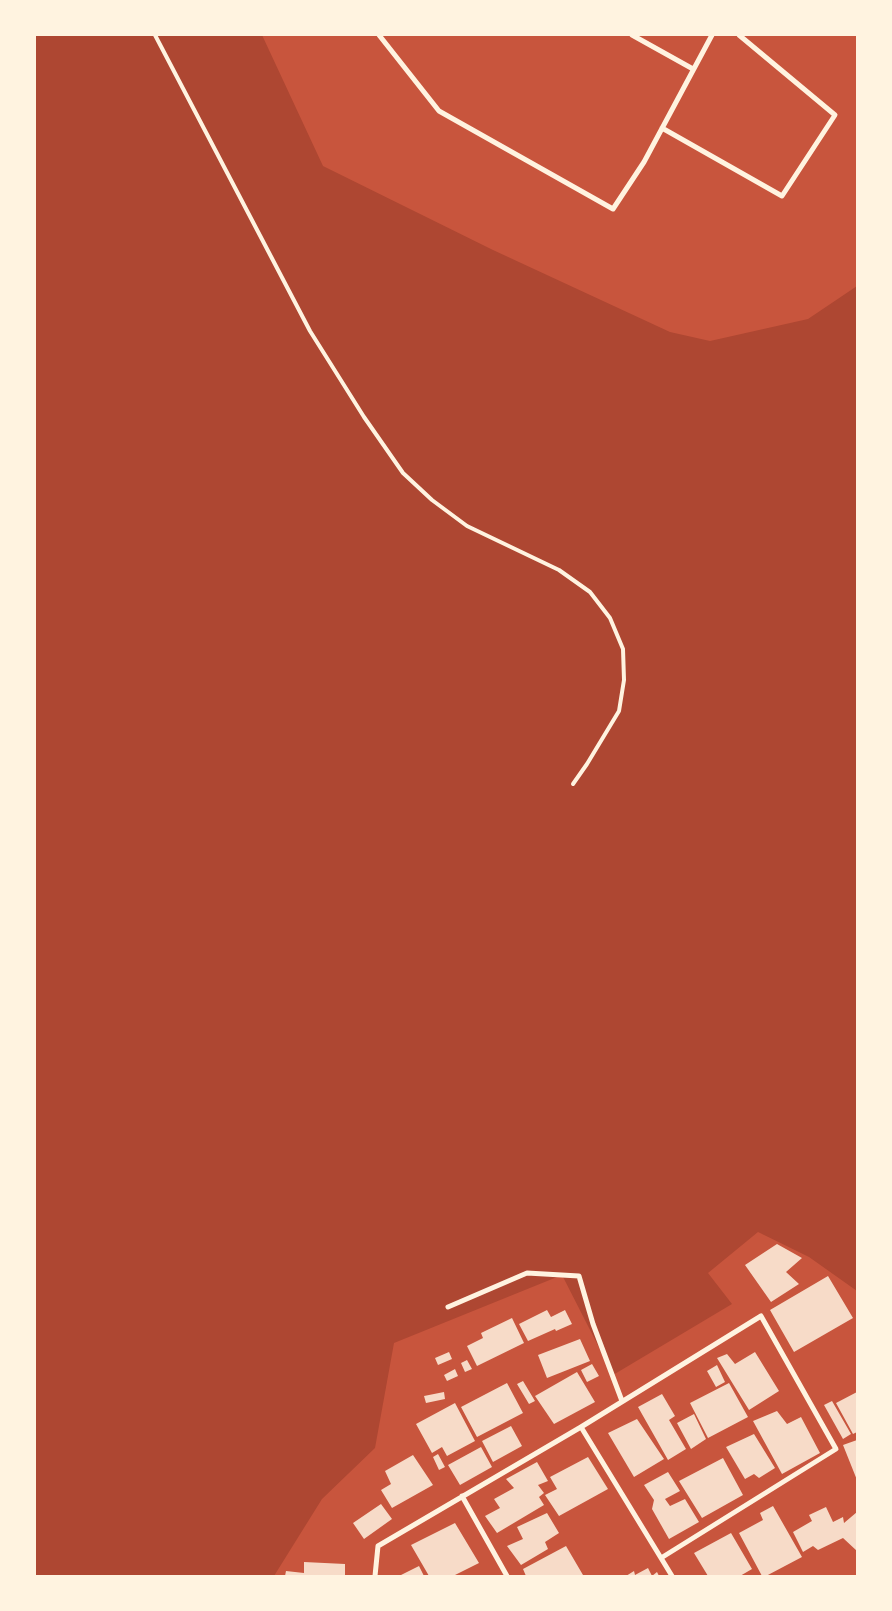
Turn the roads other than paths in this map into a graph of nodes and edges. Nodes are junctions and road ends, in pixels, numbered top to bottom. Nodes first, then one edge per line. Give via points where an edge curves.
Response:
1 (155, 35) edge
2 (379, 35) edge
3 (632, 35) edge
4 (712, 35) edge
5 (739, 35) edge
6 (694, 69) junction
7 (662, 128) junction
8 (573, 784) dead end
9 (448, 1307) dead end
10 (622, 1401) junction
11 (581, 1427) junction
12 (462, 1496) junction
13 (661, 1558) junction
14 (376, 1576) edge
15 (506, 1576) edge
16 (672, 1576) edge

1 - 8 lane via 310,331 403,473 466,526 559,570 590,592 610,618 623,649 624,680 619,711
2 - 7 street via 439,110 613,209
3 - 6 street
4 - 6 street
5 - 7 street via 835,115 782,196
6 - 7 street
9 - 10 street via 527,1273 579,1276
10 - 11 street
10 - 13 street via 761,1316 836,1448
11 - 12 street
11 - 13 street
12 - 14 street via 378,1546
12 - 15 street
13 - 16 street

